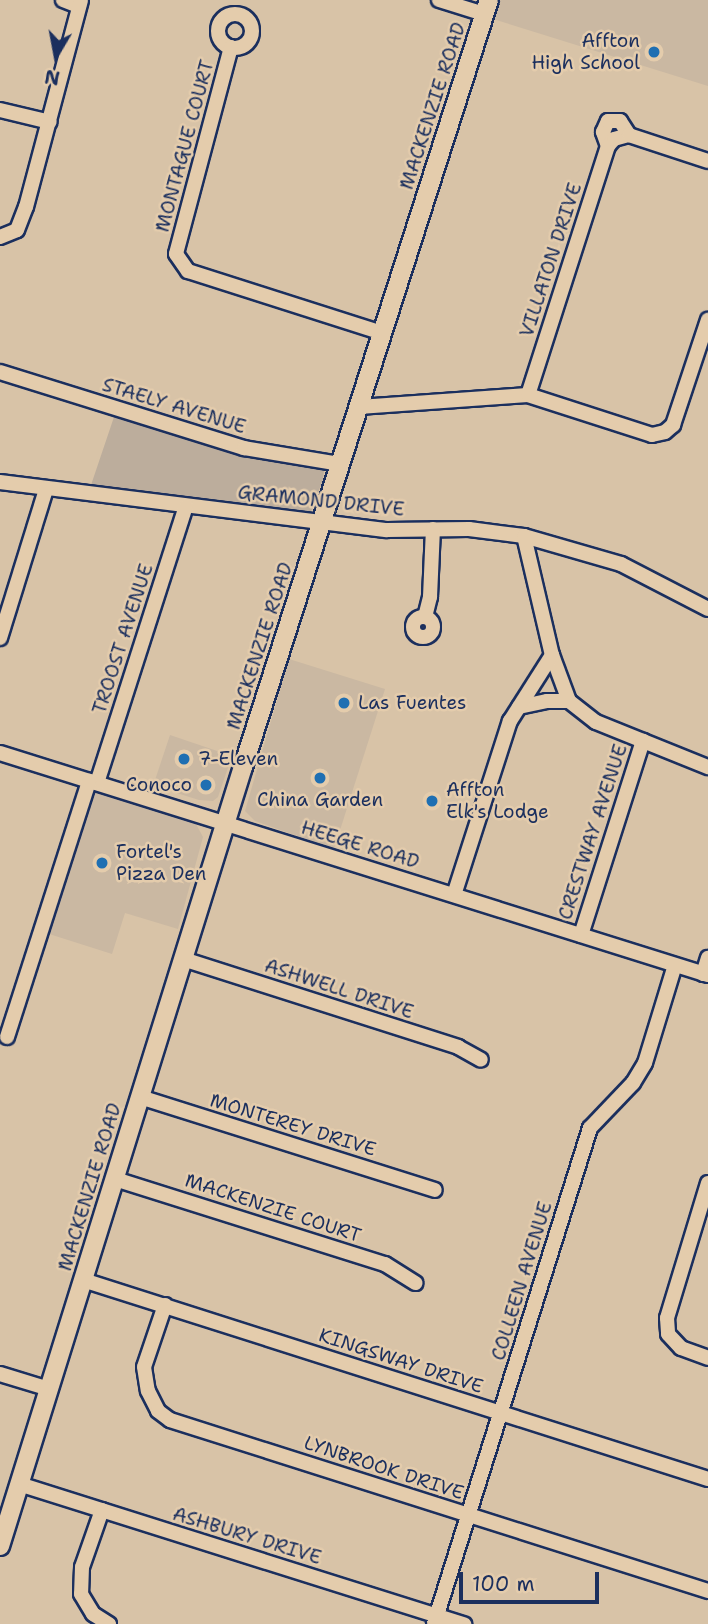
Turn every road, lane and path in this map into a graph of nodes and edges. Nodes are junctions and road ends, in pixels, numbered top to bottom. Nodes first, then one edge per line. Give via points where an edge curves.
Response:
1 (63, 0) edge
2 (439, 0) edge
3 (80, 3) edge
4 (487, 7) edge
5 (231, 47) dead end
6 (0, 110) edge
7 (50, 122) junction
8 (708, 161) edge
9 (0, 237) edge
10 (708, 320) edge
11 (382, 333) junction
12 (0, 372) edge
13 (528, 395) junction
14 (359, 407) junction
15 (341, 464) junction
16 (0, 482) edge
17 (46, 489) junction
18 (186, 506) junction
19 (323, 520) junction
20 (433, 528) junction
21 (524, 536) junction
22 (708, 610) edge
23 (425, 617) dead end
24 (0, 638) edge
25 (552, 655) junction
26 (569, 701) junction
27 (519, 707) junction
28 (643, 741) junction
29 (0, 753) edge
30 (708, 767) edge
31 (93, 782) junction
32 (225, 824) junction
33 (454, 894) junction
34 (581, 935) junction
35 (708, 958) edge
36 (183, 959) junction
37 (675, 965) junction
38 (705, 975) edge
39 (7, 1037) dead end
40 (481, 1060) dead end
41 (140, 1097) junction
42 (115, 1179) junction
43 (708, 1183) edge
44 (435, 1189) dead end
45 (83, 1280) junction
46 (416, 1283) dead end
47 (165, 1305) junction
48 (708, 1358) edge
49 (0, 1374) edge
50 (49, 1389) junction
51 (501, 1413) junction
52 (708, 1479) edge
53 (19, 1484) junction
54 (102, 1510) junction
55 (469, 1515) junction
56 (0, 1546) edge
57 (708, 1591) edge
58 (436, 1620) edge
59 (110, 1624) edge
60 (464, 1624) edge

1 - 3 street
2 - 4 street
3 - 7 street
4 - 11 main road, MACKENZIE ROAD
5 - 11 street, MONTAGUE COURT via 176,254 188,271
6 - 7 street
7 - 9 street via 18,230
8 - 13 street, VILLATON DRIVE via 629,135 620,121 608,121 603,132 611,143
10 - 13 street via 673,425 665,432 652,435
11 - 14 main road, MACKENZIE ROAD
12 - 15 street, STAELY AVENUE via 244,448
13 - 14 street
14 - 15 main road, MACKENZIE ROAD
15 - 19 main road, MACKENZIE ROAD
16 - 17 street, GRAMOND DRIVE
17 - 18 street, GRAMOND DRIVE
17 - 24 street
18 - 19 street, GRAMOND DRIVE
18 - 31 street, TROOST AVENUE
19 - 20 street, GRAMOND DRIVE via 387,530
19 - 32 main road, MACKENZIE ROAD
20 - 21 street, GRAMOND DRIVE
20 - 23 street
21 - 22 street, GRAMOND DRIVE via 621,564
21 - 25 street
25 - 26 street
25 - 27 street
26 - 27 street
26 - 28 street via 596,722
27 - 33 street via 510,721
28 - 30 street
28 - 34 street, CRESTWAY AVENUE
29 - 31 street, HEEGE ROAD
31 - 32 street, HEEGE ROAD
31 - 39 street, TROOST AVENUE
32 - 33 street, HEEGE ROAD
32 - 36 main road, MACKENZIE ROAD
33 - 34 street, HEEGE ROAD
34 - 37 street, HEEGE ROAD
35 - 38 street
36 - 40 street, ASHWELL DRIVE via 458,1047
36 - 41 main road, MACKENZIE ROAD
37 - 38 street, HEEGE ROAD
37 - 51 street, COLLEEN AVENUE via 645,1063 633,1083 590,1128
41 - 42 main road, MACKENZIE ROAD
41 - 44 street, MONTEREY DRIVE
42 - 45 main road, MACKENZIE ROAD
42 - 46 street, MACKENZIE COURT via 385,1264
43 - 48 street via 667,1318 668,1334 681,1348
45 - 47 street, KINGSWAY DRIVE
45 - 50 main road, MACKENZIE ROAD
47 - 51 street, KINGSWAY DRIVE
47 - 55 street, LYNBROOK DRIVE via 144,1367 148,1391 158,1411 170,1420
49 - 50 street
50 - 53 main road, MACKENZIE ROAD
51 - 52 street, KINGSWAY DRIVE
51 - 55 street, COLLEEN AVENUE
53 - 54 street, ASHBURY DRIVE
53 - 56 main road, MACKENZIE ROAD
54 - 58 street, ASHBURY DRIVE
54 - 59 street via 82,1567 81,1594 93,1614
55 - 57 street, LYNBROOK DRIVE
55 - 58 street, COLLEEN AVENUE
58 - 60 street, ASHBURY DRIVE

